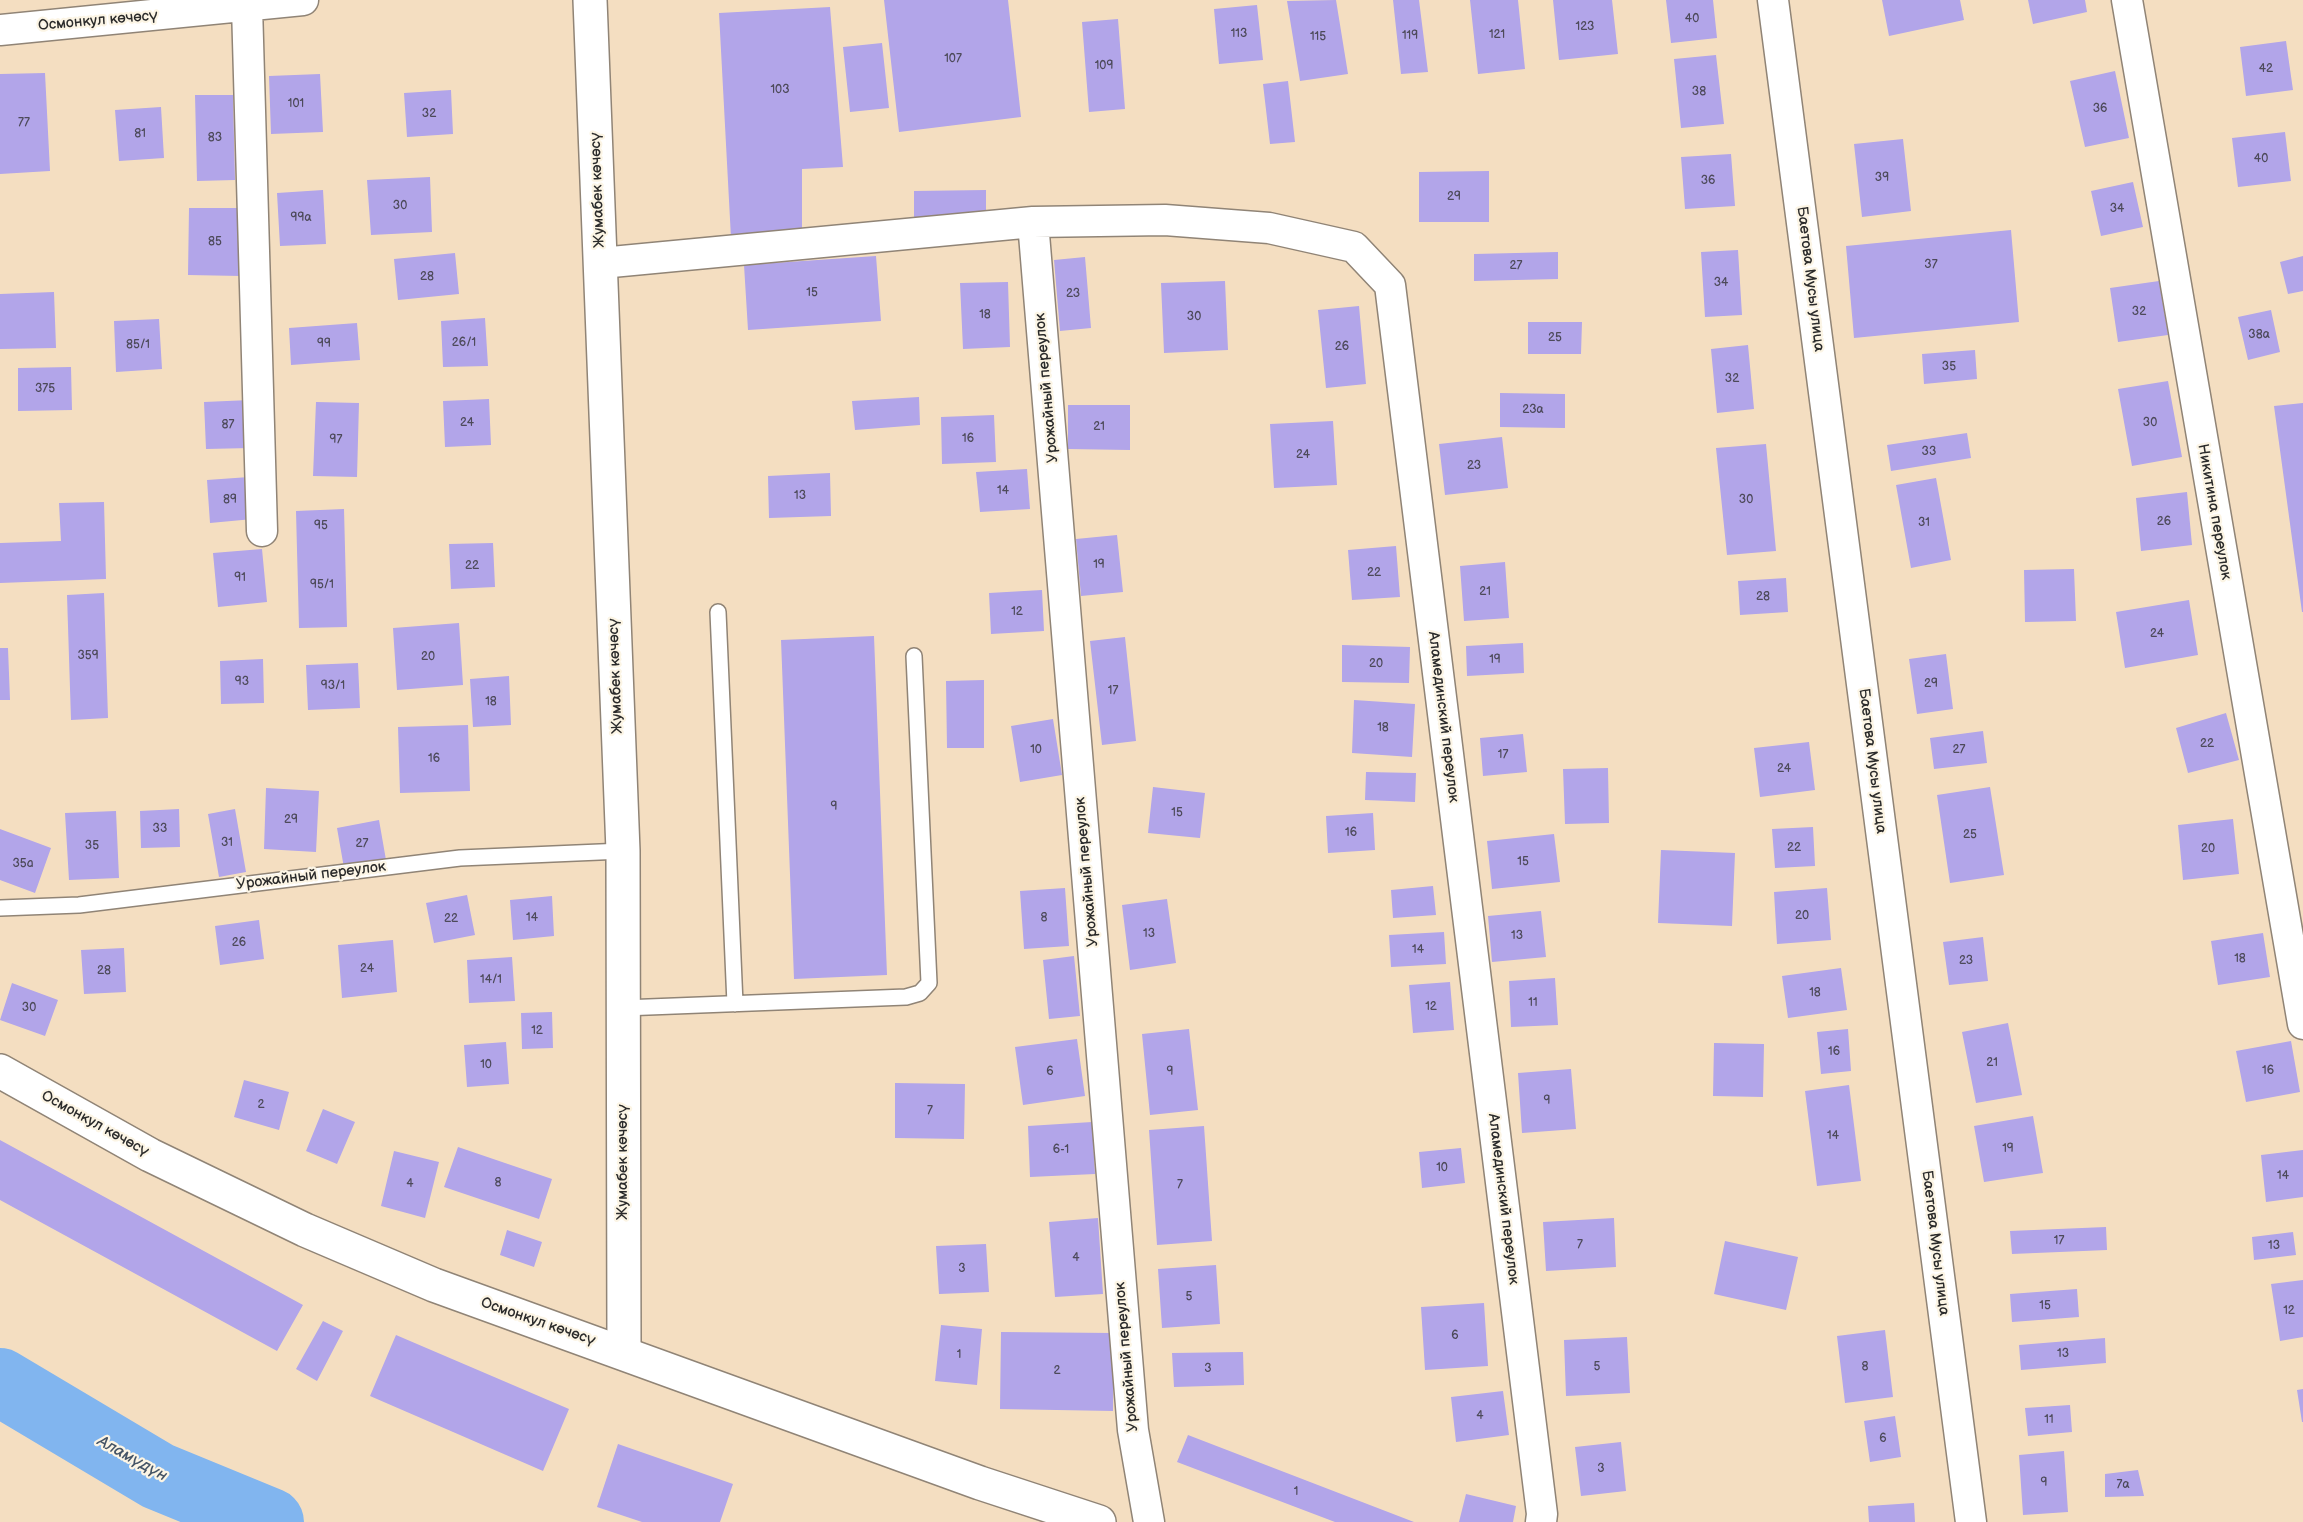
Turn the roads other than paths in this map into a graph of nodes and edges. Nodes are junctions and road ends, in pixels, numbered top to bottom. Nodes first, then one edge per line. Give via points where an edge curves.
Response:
1 (303, 0) edge
2 (590, 0) edge
3 (1773, 0) edge
4 (2127, 0) edge
5 (210, 5) edge
6 (247, 6) junction
7 (0, 30) edge
8 (1033, 222) junction
9 (601, 263) junction
10 (262, 531) dead end
11 (718, 612) dead end
12 (914, 656) dead end
13 (623, 851) junction
14 (0, 908) edge
15 (2299, 980) edge
16 (735, 1004) junction
17 (623, 1008) junction
18 (2303, 1024) edge
19 (0, 1071) edge
20 (624, 1352) junction
21 (1099, 1522) edge
22 (1149, 1522) edge
23 (1541, 1522) edge
24 (1971, 1522) edge

1 - 6 street, Осмонкул көчөсү
2 - 9 street, Жумабек көчөсү
3 - 24 street, Баетова Мусы улица
4 - 15 street, Никитина переулок
5 - 6 street, Осмонкул көчөсү
5 - 7 street, Осмонкул көчөсү
6 - 10 street
8 - 9 street, Аламединский переулок
8 - 22 street, Урожайный переулок via 1133,1430
8 - 23 street, Аламединский переулок via 1165,219 1269,228 1353,247 1390,285
9 - 13 street, Жумабек көчөсү
11 - 16 lane
12 - 16 lane via 929,982 920,993 906,997
13 - 14 lane, Урожайный переулок via 460,858 79,905
13 - 17 street, Жумабек көчөсү
15 - 18 street, Никитина переулок
16 - 17 lane
17 - 20 street, Жумабек көчөсү
19 - 20 street, Осмонкул көчөсү via 150,1155 305,1230 434,1285
20 - 21 street, Осмонкул көчөсү via 980,1483

